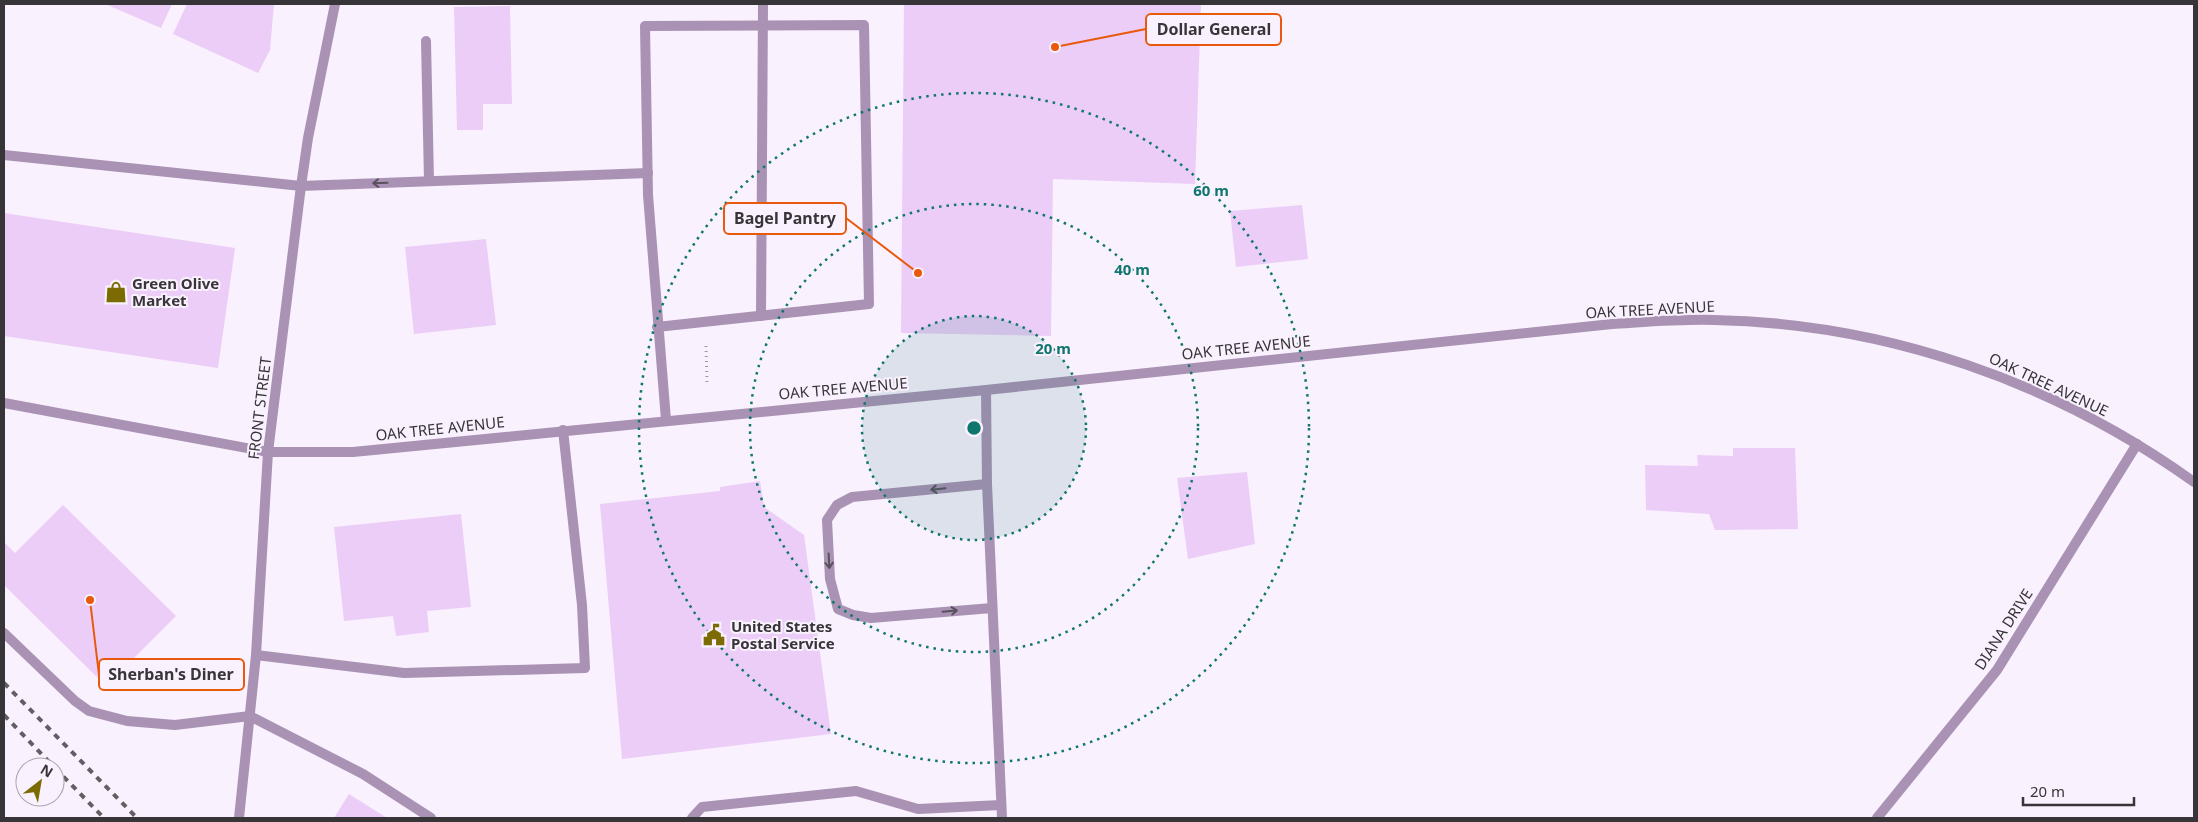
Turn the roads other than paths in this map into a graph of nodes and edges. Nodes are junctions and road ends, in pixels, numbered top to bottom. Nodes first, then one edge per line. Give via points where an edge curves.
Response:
1 (335, 4) edge
2 (763, 4) edge
3 (763, 25) junction
4 (426, 41) dead end
5 (4, 155) edge
6 (648, 173) junction
7 (429, 181) junction
8 (301, 186) junction
9 (761, 316) junction
10 (657, 327) junction
11 (986, 390) junction
12 (4, 404) edge
13 (666, 420) junction
14 (563, 430) junction
15 (2137, 444) junction
16 (268, 452) junction
17 (2194, 482) edge
18 (986, 484) junction
19 (992, 608) junction
20 (4, 633) edge
21 (256, 655) junction
22 (250, 716) junction
23 (1000, 805) junction
24 (918, 814) edge
25 (239, 818) edge
26 (431, 818) edge
27 (692, 818) edge
28 (1002, 818) edge
29 (1877, 818) edge

1 - 8 street, FRONT STREET
2 - 3 street
3 - 6 street via 645,26
3 - 9 street
3 - 9 street via 864,25 869,304
4 - 7 street
5 - 8 street
6 - 7 street
6 - 10 street
7 -> 8 street
8 - 16 street, FRONT STREET
9 - 10 street
10 - 13 street
11 - 13 street, OAK TREE AVENUE
11 - 15 street, OAK TREE AVENUE via 1612,324 1714,320 1810,327 1946,357 2036,391
11 - 18 street
12 - 16 street, OAK TREE AVENUE
13 - 14 street, OAK TREE AVENUE
14 - 16 street, OAK TREE AVENUE via 353,452
14 - 21 street via 582,605 585,668 404,673
15 - 17 street, OAK TREE AVENUE
15 - 29 street, DIANA DRIVE via 1997,670
16 - 21 street, FRONT STREET
18 - 19 street
18 -> 19 street via 852,497 837,505 827,520 830,579 838,608 854,616 871,618
19 - 23 street
20 - 22 street via 75,701 102,716 175,724
21 - 22 street, FRONT STREET
22 - 25 street, FRONT STREET
22 - 26 street via 362,774
23 - 24 street
23 - 28 street
24 - 27 street via 856,791 702,807

